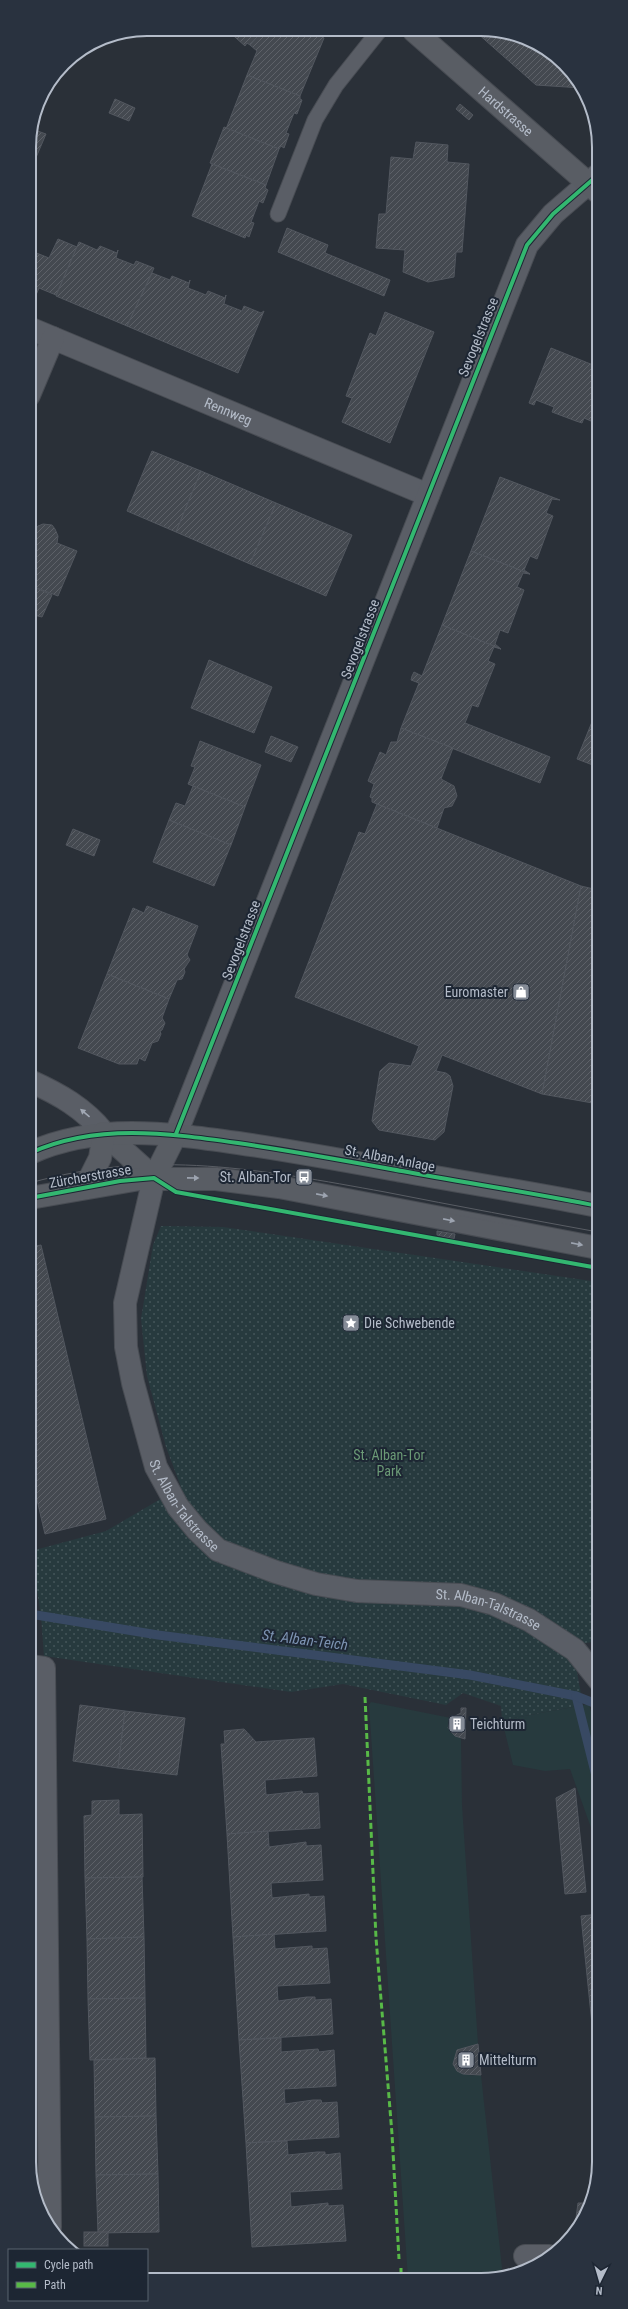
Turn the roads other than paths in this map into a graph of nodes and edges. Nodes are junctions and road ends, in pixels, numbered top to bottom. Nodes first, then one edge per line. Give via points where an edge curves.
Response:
1 (373, 36) edge
2 (420, 36) edge
3 (592, 181) edge
4 (592, 185) edge
5 (278, 214) dead end
6 (36, 331) edge
7 (53, 338) junction
8 (36, 378) edge
9 (428, 495) junction
10 (36, 1084) edge
11 (104, 1133) junction
12 (176, 1134) junction
13 (36, 1151) edge
14 (154, 1178) junction
15 (85, 1188) junction
16 (36, 1194) edge
17 (592, 1205) edge
18 (592, 1247) edge
19 (37, 1667) edge
20 (592, 1669) edge
21 (39, 2096) edge
22 (49, 2213) edge
23 (525, 2256) dead end
24 (540, 2256) edge

1 - 5 lane via 336,85 315,120
2 - 3 main road, Hardstrasse
4 - 9 street, Sevogelstrasse via 539,228 527,245
6 - 7 street, Rennweg
7 - 8 street
7 - 9 street, Rennweg
9 - 12 street, Sevogelstrasse
11 -> 10 street via 82,1110
11 - 12 main road
11 - 13 main road via 75,1137
11 - 14 main road
11 - 15 main road via 100,1158
12 - 14 main road
12 - 17 main road, St. Alban-Anlage via 285,1150
14 - 15 main road, Zürcherstrasse
14 -> 18 main road via 216,1178 279,1187
14 - 20 street, St. Alban-Talstrasse via 125,1303 126,1347 156,1467 178,1507 197,1530 218,1550 316,1584 357,1591 461,1595 494,1604 529,1620 557,1637 575,1650
15 - 16 main road, Zürcherstrasse
19 - 21 street
21 - 22 street
23 - 24 street

